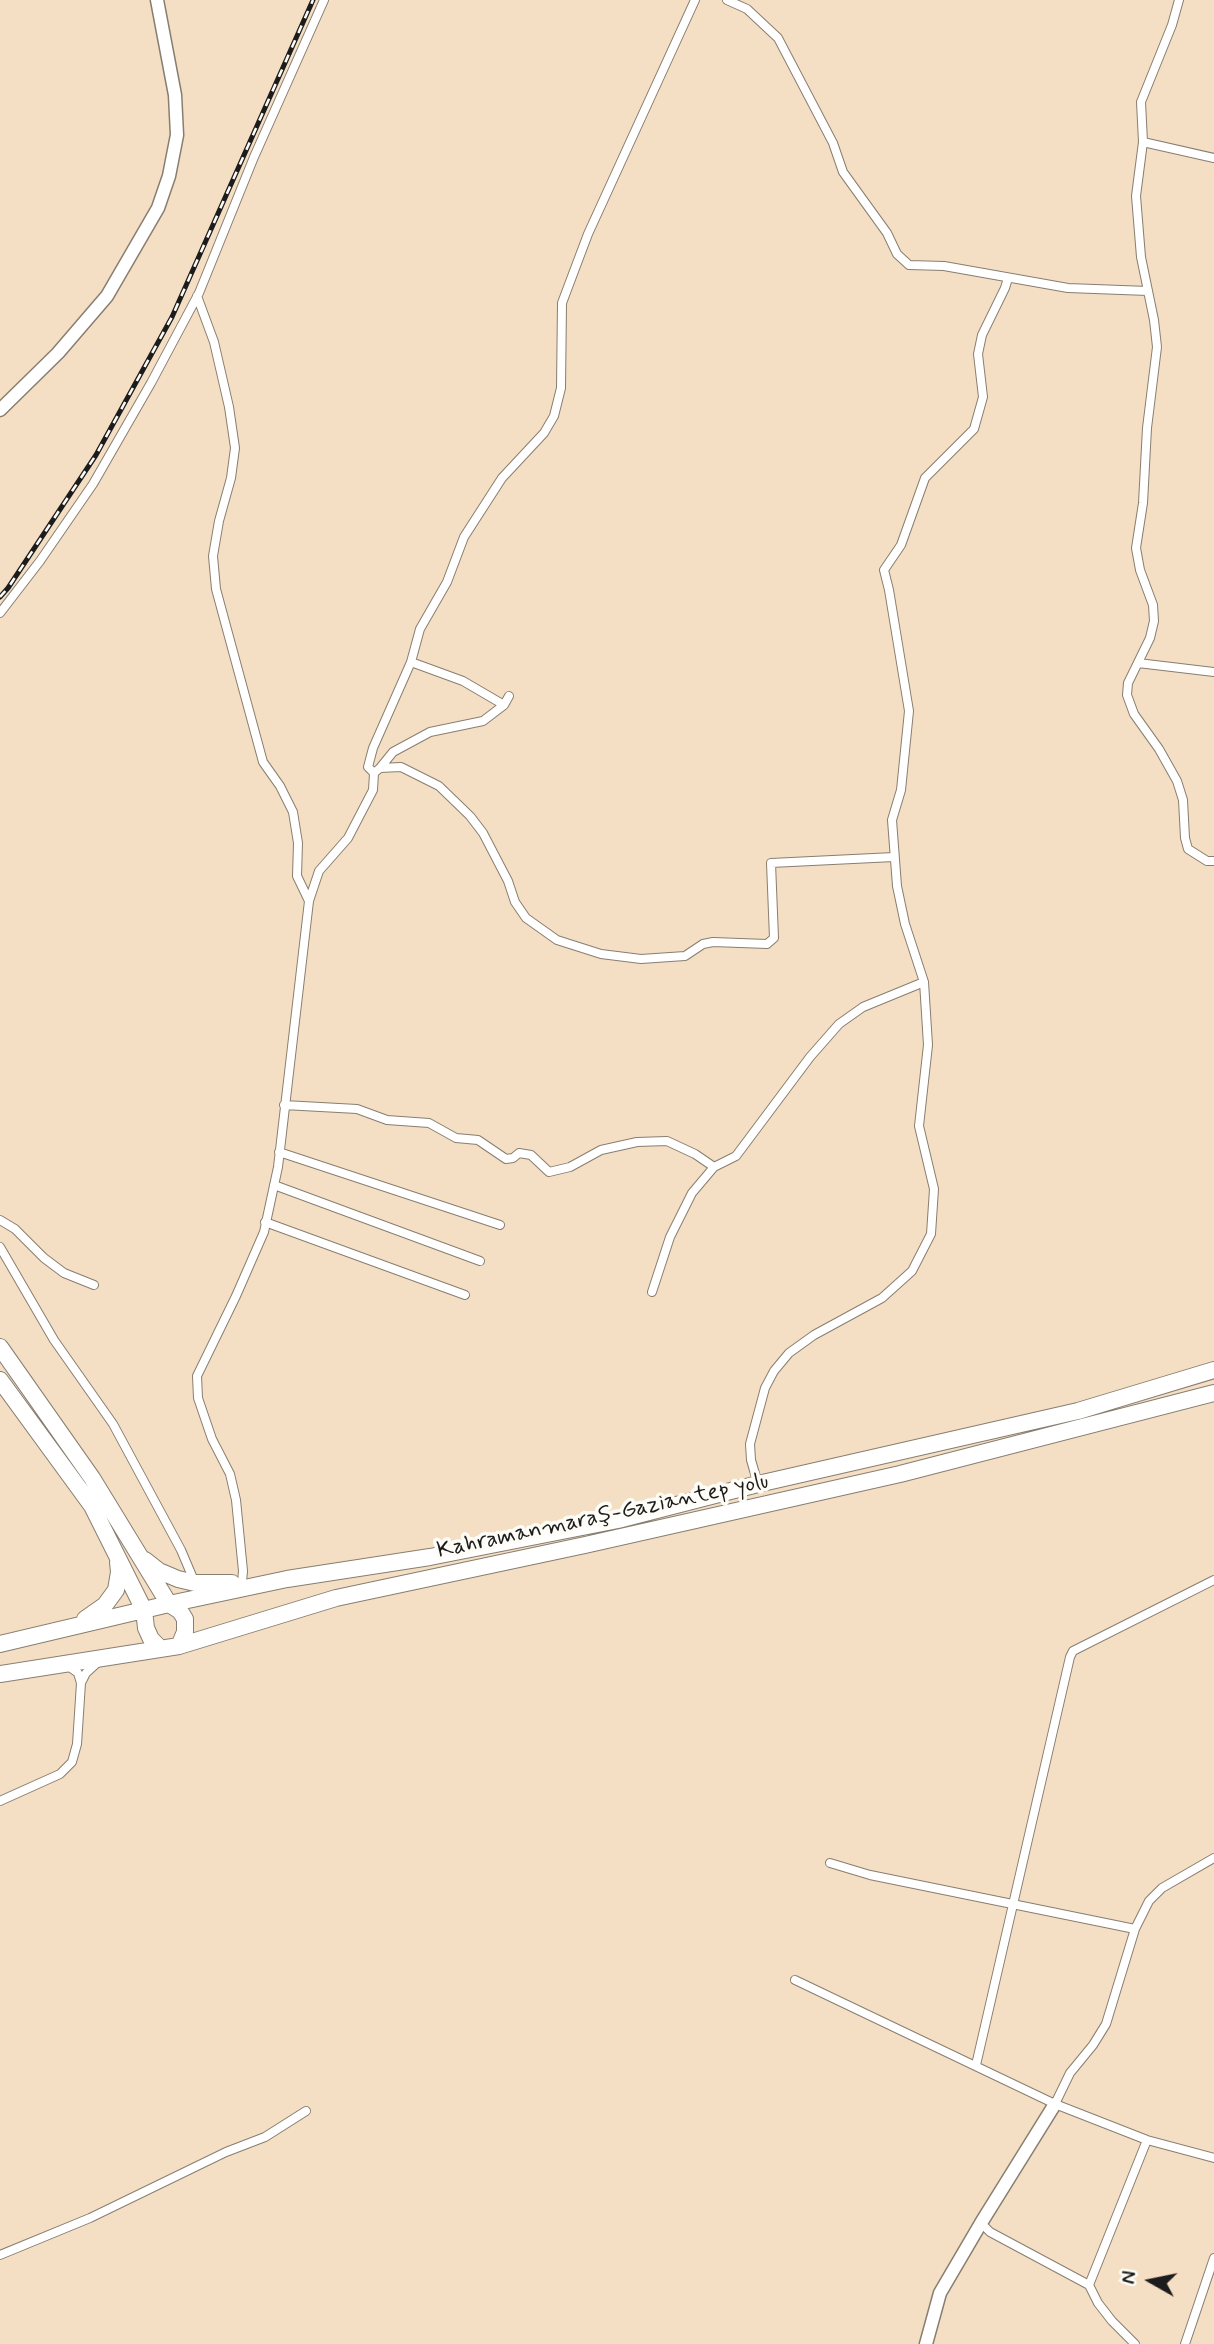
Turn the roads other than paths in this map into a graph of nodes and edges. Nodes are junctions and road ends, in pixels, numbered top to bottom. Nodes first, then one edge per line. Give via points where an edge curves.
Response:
1 (157, 0) edge
2 (324, 0) edge
3 (695, 0) edge
4 (727, 0) edge
5 (1179, 0) edge
6 (1143, 142) junction
7 (1214, 158) edge
8 (1008, 278) junction
9 (1148, 290) junction
10 (197, 296) junction
11 (0, 410) edge
12 (0, 613) edge
13 (411, 662) junction
14 (1138, 663) junction
15 (1214, 672) edge
16 (509, 696) dead end
17 (504, 705) junction
18 (377, 770) junction
19 (894, 857) junction
20 (1214, 861) edge
21 (309, 901) junction
22 (924, 982) junction
23 (284, 1105) junction
24 (279, 1152) junction
25 (714, 1167) junction
26 (274, 1185) junction
27 (0, 1220) edge
28 (265, 1222) junction
29 (500, 1224) dead end
30 (0, 1247) edge
31 (480, 1261) dead end
32 (94, 1285) dead end
33 (652, 1292) dead end
34 (465, 1295) dead end
35 (0, 1347) edge
36 (1214, 1370) edge
37 (0, 1380) edge
38 (1214, 1392) edge
39 (758, 1484) junction
40 (117, 1552) junction
41 (139, 1556) junction
42 (287, 1579) junction
43 (1214, 1580) edge
44 (242, 1582) junction
45 (195, 1583) junction
46 (169, 1604) junction
47 (144, 1610) junction
48 (72, 1626) junction
49 (0, 1644) edge
50 (179, 1646) junction
51 (160, 1648) junction
52 (106, 1657) junction
53 (60, 1664) junction
54 (0, 1674) edge
55 (80, 1683) junction
56 (0, 1801) edge
57 (1214, 1858) edge
58 (830, 1863) dead end
59 (1012, 1903) junction
60 (1135, 1929) junction
61 (795, 1980) dead end
62 (976, 2065) junction
63 (1055, 2104) junction
64 (306, 2110) dead end
65 (1147, 2140) junction
66 (1214, 2158) edge
67 (981, 2223) junction
68 (0, 2255) edge
69 (1214, 2258) edge
70 (1089, 2285) junction
71 (926, 2344) edge
72 (1135, 2344) edge
73 (1185, 2344) edge

1 - 11 street via 175,95 177,135 170,176 158,208 107,296
2 - 10 street
3 - 13 street via 588,234 562,303 561,388 554,416 483,504 447,582 419,629
4 - 8 street via 747,9 778,38 833,143 843,172 897,254 909,265 944,266
5 - 6 street via 1141,102
6 - 7 street
6 - 9 street via 1136,196
8 - 9 street via 1069,288
8 - 19 street via 982,335 978,354 983,397 974,429 925,478 901,545 884,570 909,711 901,790 892,820
9 - 14 street via 1157,347 1136,548 1154,621
10 - 12 street via 93,484
10 - 21 street via 214,342 235,448 214,556 216,589 263,762 293,813 297,876
13 - 17 street via 463,681
13 - 18 street via 373,748 368,767
14 - 15 street
14 - 20 street via 1128,683 1128,704 1177,781 1188,849
16 - 17 street
17 - 18 street via 484,721 430,733 393,752
18 - 19 street via 401,767 439,786 483,833 526,918 557,940 601,954 641,959 685,956 713,942 767,944 774,938 771,863
18 - 21 street via 366,804 348,838 319,872
19 - 22 street via 905,923
21 - 23 street
22 - 25 street via 863,1007 839,1024 736,1156
22 - 39 street via 928,1045 919,1126 934,1189 931,1234 912,1271 882,1298 814,1335 774,1371 750,1444
23 - 24 street
23 - 25 street via 357,1108 387,1120 429,1123 456,1138 478,1140 506,1159 519,1153 531,1155 549,1172 570,1167 601,1150 657,1141 667,1141
24 - 26 street
24 - 29 street
25 - 33 street via 692,1193 670,1237
26 - 28 street
26 - 31 street
27 - 32 street via 64,1273
28 - 34 street
28 - 44 street via 197,1376 198,1398 236,1500
30 - 45 street via 54,1340 113,1424
35 - 41 highway via 92,1478
36 - 39 highway, Kahramanmaraş-Gaziantep yolu via 1078,1411
37 - 40 highway via 92,1506
38 - 50 highway, Kahramanmaraş-Gaziantep yolu via 900,1474 336,1598
39 - 42 highway, Kahramanmaraş-Gaziantep yolu via 562,1532
40 - 47 highway
40 - 48 highway via 116,1590 105,1605
41 - 45 highway via 159,1570
41 - 46 highway
42 - 44 highway
42 - 46 highway, Kahramanmaraş-Gaziantep yolu
43 - 59 street via 1073,1651
44 - 45 highway
46 - 47 highway, Kahramanmaraş-Gaziantep yolu
46 - 50 highway via 185,1619
47 - 48 highway, Kahramanmaraş-Gaziantep yolu
47 - 51 highway via 146,1628
48 - 49 highway, Kahramanmaraş-Gaziantep yolu
50 - 51 highway, Kahramanmaraş-Gaziantep yolu
51 - 52 highway, Kahramanmaraş-Gaziantep yolu
52 - 53 highway, Kahramanmaraş-Gaziantep yolu
52 - 55 street via 93,1665
53 - 54 highway, Kahramanmaraş-Gaziantep yolu
53 - 55 street via 73,1668
55 - 56 street via 72,1762 60,1774
57 - 60 street via 1162,1888 1149,1901
58 - 59 street
59 - 60 street
59 - 62 street
60 - 63 street via 1107,2024 1070,2073
61 - 62 street
62 - 63 street
63 - 65 street
63 - 67 street
64 - 68 street via 265,2137
65 - 66 street
65 - 70 street
67 - 70 street
67 - 71 street via 940,2293
69 - 73 street
70 - 72 street via 1112,2321

